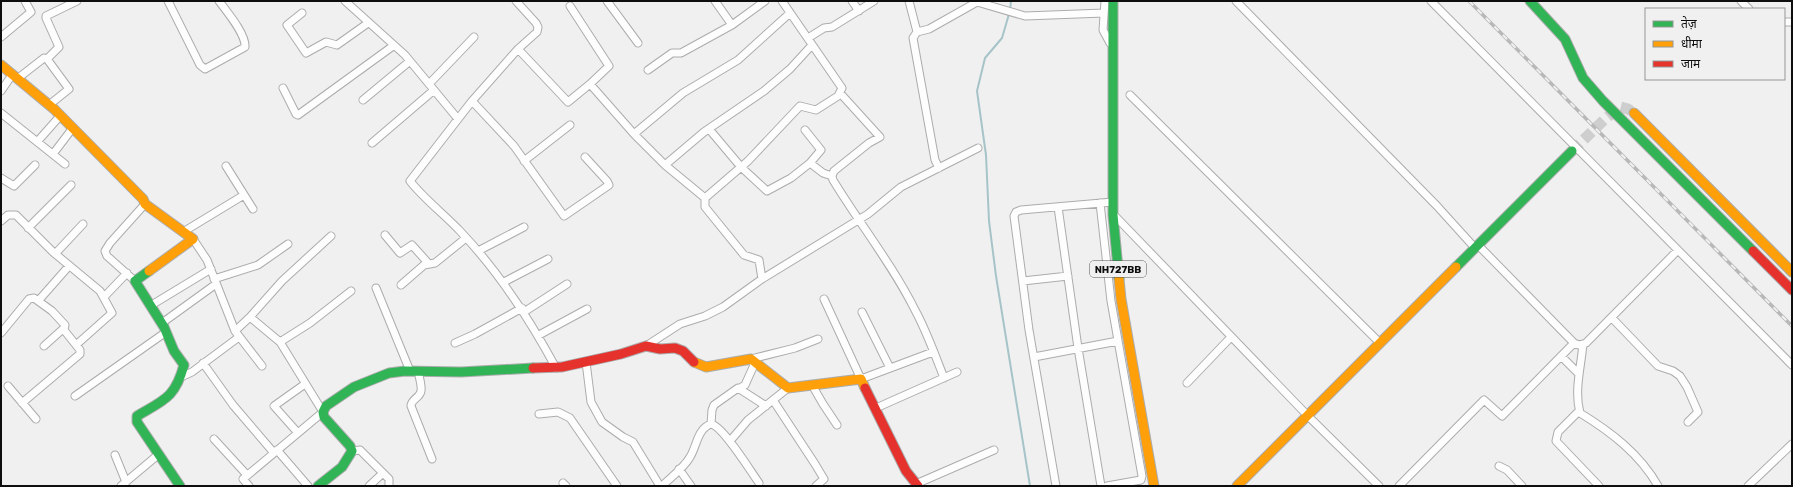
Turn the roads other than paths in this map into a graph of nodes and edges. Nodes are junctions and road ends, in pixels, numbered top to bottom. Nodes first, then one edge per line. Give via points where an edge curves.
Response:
1 (25, 1) edge
2 (77, 1) edge
3 (168, 1) edge
4 (219, 1) edge
5 (345, 1) edge
6 (516, 1) edge
7 (607, 1) edge
8 (715, 1) edge
9 (765, 1) edge
10 (782, 1) edge
11 (852, 1) edge
12 (874, 1) edge
13 (910, 1) edge
14 (1105, 1) edge
15 (1113, 1) edge
16 (1236, 1) edge
17 (1431, 1) edge
18 (1530, 1) edge
19 (1740, 1) edge
20 (570, 6) dead end
21 (1748, 8) edge
22 (859, 11) junction
23 (1104, 12) junction
24 (302, 13) dead end
25 (790, 13) junction
26 (368, 23) junction
27 (732, 25) junction
28 (917, 32) junction
29 (1, 37) edge
30 (474, 37) dead end
31 (808, 38) junction
32 (638, 43) dead end
33 (812, 45) junction
34 (393, 46) junction
35 (518, 49) junction
36 (1113, 49) junction
37 (47, 59) junction
38 (410, 61) junction
39 (1, 65) edge
40 (648, 70) dead end
41 (14, 77) junction
42 (429, 84) junction
43 (590, 84) junction
44 (283, 88) dead end
45 (434, 90) junction
46 (1, 91) edge
47 (840, 94) junction
48 (1130, 95) dead end
49 (363, 100) dead end
50 (472, 101) junction
51 (49, 105) junction
52 (1634, 113) tunnel mouth
53 (1, 114) edge
54 (60, 116) junction
55 (458, 119) junction
56 (570, 125) dead end
57 (72, 129) junction
58 (709, 129) junction
59 (805, 130) dead end
60 (634, 134) junction
61 (37, 142) junction
62 (372, 143) dead end
63 (978, 148) dead end
64 (1572, 151) tunnel mouth
65 (53, 154) junction
66 (585, 157) dead end
67 (524, 161) junction
68 (810, 163) junction
69 (65, 164) dead end
70 (665, 164) junction
71 (35, 165) dead end
72 (226, 166) dead end
73 (741, 167) junction
74 (939, 168) junction
75 (832, 176) junction
76 (1, 178) edge
77 (71, 185) dead end
78 (244, 195) junction
79 (706, 198) junction
80 (1113, 202) junction
81 (1100, 203) junction
82 (145, 204) junction
83 (1058, 207) junction
84 (253, 208) dead end
85 (1113, 215) junction
86 (858, 220) junction
87 (1, 221) edge
88 (83, 224) dead end
89 (524, 227) dead end
90 (28, 228) junction
91 (183, 232) junction
92 (385, 235) dead end
93 (330, 236) dead end
94 (466, 238) junction
95 (193, 239) junction
96 (288, 244) dead end
97 (1477, 246) junction
98 (1678, 250) junction
99 (478, 251) junction
100 (55, 254) junction
101 (548, 259) dead end
102 (429, 264) junction
103 (69, 266) junction
104 (211, 269) junction
105 (1792, 272) edge
106 (127, 273) junction
107 (1068, 276) junction
108 (762, 279) junction
109 (135, 281) junction
110 (1023, 281) junction
111 (215, 282) junction
112 (504, 282) junction
113 (567, 284) dead end
114 (401, 285) dead end
115 (376, 288) dead end
116 (1792, 290) edge
117 (351, 291) dead end
118 (104, 297) junction
119 (824, 299) dead end
120 (39, 300) junction
121 (150, 306) junction
122 (587, 309) dead end
123 (523, 310) junction
124 (862, 312) dead end
125 (250, 317) junction
126 (1612, 318) junction
127 (162, 323) junction
128 (64, 328) junction
129 (166, 332) junction
130 (1, 333) edge
131 (237, 334) junction
132 (539, 335) junction
133 (1231, 337) junction
134 (818, 339) dead end
135 (1118, 341) junction
136 (280, 342) junction
137 (455, 343) dead end
138 (1380, 343) junction
139 (1574, 343) junction
140 (1583, 344) junction
141 (76, 345) junction
142 (44, 346) dead end
143 (646, 346) junction
144 (1078, 348) junction
145 (933, 352) junction
146 (1561, 356) junction
147 (1034, 357) junction
148 (751, 359) junction
149 (586, 362) junction
150 (203, 364) junction
151 (1792, 365) edge
152 (262, 366) dead end
153 (556, 368) junction
154 (890, 368) junction
155 (414, 371) junction
156 (957, 372) dead end
157 (1579, 374) junction
158 (182, 377) junction
159 (944, 378) junction
160 (861, 379) junction
161 (1187, 383) dead end
162 (305, 384) junction
163 (812, 385) junction
164 (8, 386) dead end
165 (740, 388) junction
166 (788, 388) junction
167 (75, 396) dead end
168 (773, 400) junction
169 (22, 403) junction
170 (766, 406) junction
171 (876, 408) junction
172 (1141, 410) junction
173 (1131, 411) junction
174 (1579, 411) junction
175 (323, 412) junction
176 (539, 414) dead end
177 (1308, 416) junction
178 (36, 419) dead end
179 (1688, 422) dead end
180 (711, 424) junction
181 (837, 425) dead end
182 (298, 434) junction
183 (214, 439) dead end
184 (730, 442) junction
185 (1792, 444) edge
186 (994, 450) dead end
187 (276, 452) junction
188 (352, 452) junction
189 (159, 454) junction
190 (115, 455) dead end
191 (432, 459) dead end
192 (1499, 466) dead end
193 (679, 469) junction
194 (383, 473) junction
195 (247, 475) junction
196 (125, 482) edge
197 (759, 484) dead end
198 (917, 485) edge
199 (1595, 485) edge
200 (134, 486) edge
201 (180, 486) edge
202 (249, 486) edge
203 (308, 486) edge
204 (318, 486) edge
205 (369, 486) edge
206 (389, 486) edge
207 (617, 486) edge
208 (661, 486) edge
209 (691, 486) edge
210 (816, 486) edge
211 (1056, 486) edge
212 (1101, 486) edge
213 (1107, 486) edge
214 (1154, 486) edge
215 (1237, 486) edge
216 (1379, 486) edge
217 (1399, 486) edge
218 (1522, 486) edge
219 (1658, 486) edge
220 (1748, 486) edge

1 - 29 street via 31,12
2 - 37 street via 46,16 59,47
3 - 4 street via 200,65 205,69 244,47 244,39 236,24
5 - 26 street
6 - 35 street via 538,27 537,32
7 - 32 street
8 - 27 street
9 - 27 street
10 - 25 street
11 - 22 street
12 - 22 street
13 - 28 street
14 - 23 street
15 - 36 main road, NH727BB
16 - 97 street
17 - 98 street
18 - 116 main road via 1564,39 1583,78 1603,101
19 - 21 street
20 - 43 street via 608,66
22 - 31 street
23 - 28 street via 1025,16 977,2 929,29
23 - 36 street via 1103,30
24 - 26 street via 288,26 306,53 326,42 337,45
25 - 31 street
25 - 60 street via 738,60 683,93
26 - 34 street
27 - 40 street via 681,53 672,53
28 - 74 street via 913,38
30 - 42 street
31 - 33 street
33 - 47 street via 842,88
33 - 58 street via 769,87
34 - 38 street
34 - 44 street via 298,115
35 - 43 street via 568,102
35 - 50 street
36 - 80 main road, NH727BB
37 - 41 street via 44,58
37 - 51 street via 69,89
38 - 42 street
38 - 49 street
39 - 41 main road
41 - 46 street
41 - 51 main road
42 - 45 street
43 - 60 street
45 - 55 street
45 - 62 street
47 - 73 street via 816,110 800,106
47 - 75 street via 880,137 834,171
48 - 138 street
50 - 55 street
50 - 67 street via 514,146
51 - 54 main road
52 - 105 main road
53 - 61 street
54 - 57 main road
54 - 61 street
55 - 94 street via 410,180
56 - 67 street
57 - 65 street
57 - 82 main road via 143,199
58 - 70 street
58 - 73 street
59 - 68 street via 821,150
60 - 70 street
61 - 65 street
63 - 74 street
64 - 97 main road
65 - 69 street
66 - 67 street via 609,185 565,216
68 - 73 street via 767,191
68 - 75 street
70 - 79 street
71 - 76 street via 14,186
72 - 78 street
73 - 79 street
74 - 86 street via 901,187
75 - 86 street
77 - 90 street
78 - 84 street
78 - 91 street
79 - 108 street via 705,207 744,255 758,260
80 - 81 street
80 - 85 main road, NH727BB
81 - 83 street
81 - 135 street via 1106,266
82 - 91 main road
82 - 106 street via 105,252
83 - 107 street
83 - 110 street via 1021,210 1015,214
85 - 133 street
85 - 172 main road, NH727BB via 1121,299
86 - 108 street
86 - 145 street via 908,298
87 - 90 street via 8,214 13,214
88 - 100 street
89 - 99 street
90 - 100 street
91 - 95 main road
92 - 102 street via 400,253 412,245
93 - 125 street via 282,281
94 - 99 street
94 - 102 street via 435,263
95 - 104 street
95 - 109 main road
96 - 111 street via 258,265
97 - 138 main road
97 - 139 street
98 - 126 street
98 - 151 street
99 - 112 street
100 - 103 street
101 - 112 street
102 - 114 street via 424,265
103 - 118 street
103 - 120 street
104 - 111 street
104 - 121 street
106 - 109 street
106 - 118 street
107 - 110 street
107 - 144 street
108 - 143 street via 723,307 680,324
109 - 121 main road
110 - 147 street
111 - 127 street
111 - 131 street
112 - 123 street
113 - 123 street
115 - 155 street
117 - 136 street via 310,323
118 - 141 street via 112,313
119 - 160 street
120 - 128 street via 65,325
120 - 130 street via 32,297 29,299
121 - 127 main road
122 - 132 street
123 - 132 street
123 - 137 street
124 - 154 street
125 - 131 street
125 - 136 street
126 - 140 street
126 - 179 street via 1658,366 1680,376 1698,412
127 - 129 main road
128 - 141 street
128 - 142 street
129 - 158 main road via 174,351 184,365
129 - 167 street
131 - 150 street
131 - 152 street
132 - 153 street
133 - 161 street
133 - 177 street
134 - 148 street via 795,348
135 - 144 street
135 - 173 street
136 - 162 street
138 - 177 main road
139 - 140 street
139 - 146 street
140 - 157 street
141 - 169 street via 80,354
143 - 148 main road via 660,349 675,348 683,351 696,364 706,367
143 - 149 main road
144 - 147 street
144 - 212 street
145 - 154 street
145 - 159 street
146 - 157 street
146 - 217 street via 1502,416 1484,400
147 - 211 street
148 - 165 street via 754,365
148 - 166 main road
149 - 153 main road
149 - 208 street via 592,402 599,417 609,428 633,442
150 - 158 street
150 - 187 street via 233,405
153 - 155 main road
154 - 160 street
155 - 175 main road via 389,373 354,387 326,406
155 - 191 street via 421,389 411,406
156 - 159 street
157 - 174 street
158 - 189 main road via 168,398 137,416 137,422
159 - 171 street
160 - 163 main road
160 - 171 main road
162 - 175 street
162 - 182 street via 274,406
163 - 166 main road
163 - 181 street
164 - 169 street
165 - 170 street
165 - 180 street via 714,405
166 - 168 street
168 - 170 street
168 - 210 street via 824,479
169 - 178 street
170 - 184 street via 748,420
171 - 198 main road via 906,471
172 - 173 street
172 - 214 main road, NH727BB
173 - 213 street via 1142,478
174 - 199 street via 1558,432 1556,441
174 - 219 street via 1607,430 1626,448 1649,470
175 - 182 street
175 - 188 main road via 324,417 350,446
176 - 207 street via 558,412 570,418
177 - 215 main road
177 - 216 street
180 - 184 street
180 - 193 street via 706,426 698,437 690,457
182 - 187 street
183 - 195 street
184 - 197 street
185 - 220 street
186 - 198 street
187 - 195 street
187 - 203 street
188 - 194 street via 360,450
188 - 204 main road via 334,475
189 - 196 street
189 - 201 main road
190 - 196 street
192 - 218 street via 1507,470
193 - 208 street
193 - 209 street
194 - 205 street
194 - 206 street via 390,481
195 - 202 street via 243,479
196 - 200 street

